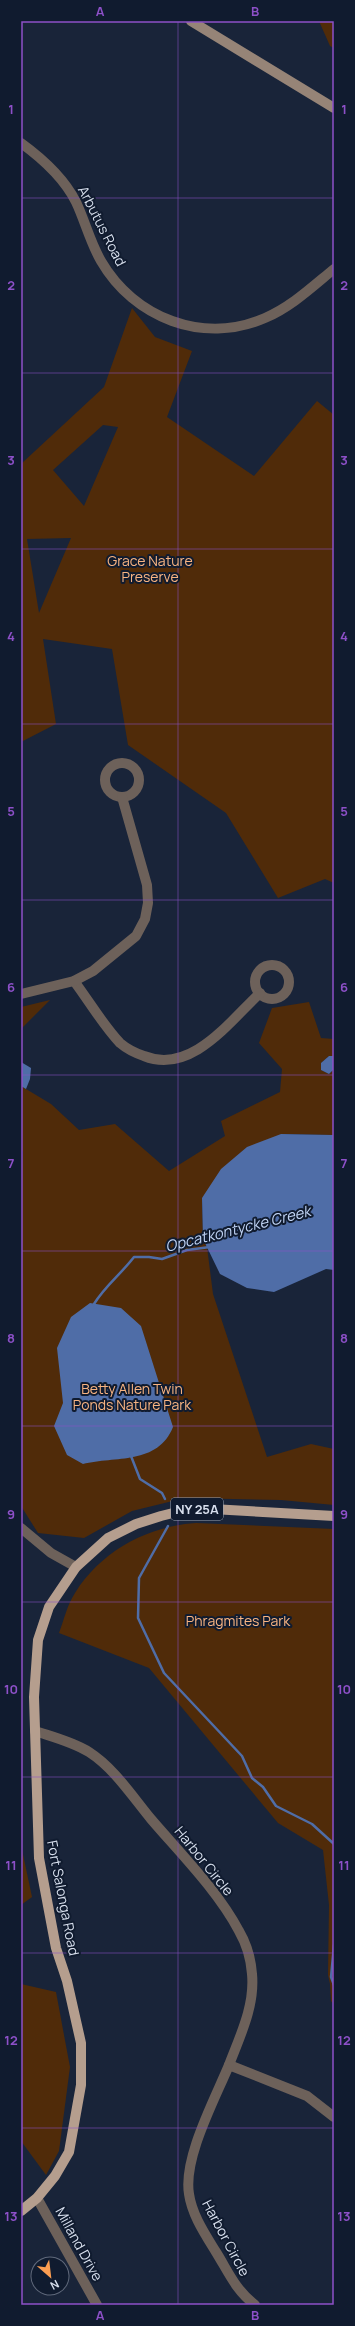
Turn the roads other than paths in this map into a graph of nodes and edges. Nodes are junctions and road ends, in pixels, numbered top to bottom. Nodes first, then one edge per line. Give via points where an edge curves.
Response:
1 (191, 21) edge
2 (334, 108) edge
3 (21, 143) edge
4 (333, 272) edge
5 (122, 797) dead end
6 (74, 981) junction
7 (260, 993) dead end
8 (21, 994) edge
9 (334, 1516) edge
10 (21, 1528) edge
11 (76, 1568) junction
12 (35, 1731) junction
13 (229, 2065) junction
14 (334, 2117) edge
15 (37, 2198) junction
16 (21, 2211) edge
17 (97, 2305) edge
18 (255, 2305) edge

1 - 2 main road
3 - 4 street, Arbutus Road via 44,161 61,180 76,202 101,261 122,290 149,309 180,325 205,329 231,327 264,318 290,304
5 - 6 street via 147,885 148,903 145,919 136,936 113,957
6 - 7 street via 120,1043 132,1052 163,1062 182,1058 196,1051
6 - 8 street
9 - 11 main road, Fort Salonga Road / NY 25A via 185,1510 136,1524 108,1538
10 - 11 street via 51,1554
11 - 12 main road, Fort Salonga Road / NY 25A via 48,1607 38,1640 34,1697
12 - 13 street, Harbor Circle via 89,1752 108,1767 192,1867 240,1931 248,1952 252,1992 248,2015
12 - 15 main road, Fort Salonga Road / NY 25A via 38,1858 56,1948 76,2014 81,2043 81,2085 69,2152
13 - 14 street via 307,2096
13 - 18 street, Harbor Circle via 193,2156 188,2175 189,2195 202,2228 241,2294
15 - 16 main road, Fort Salonga Road / NY 25A
15 - 17 street, Milland Drive

